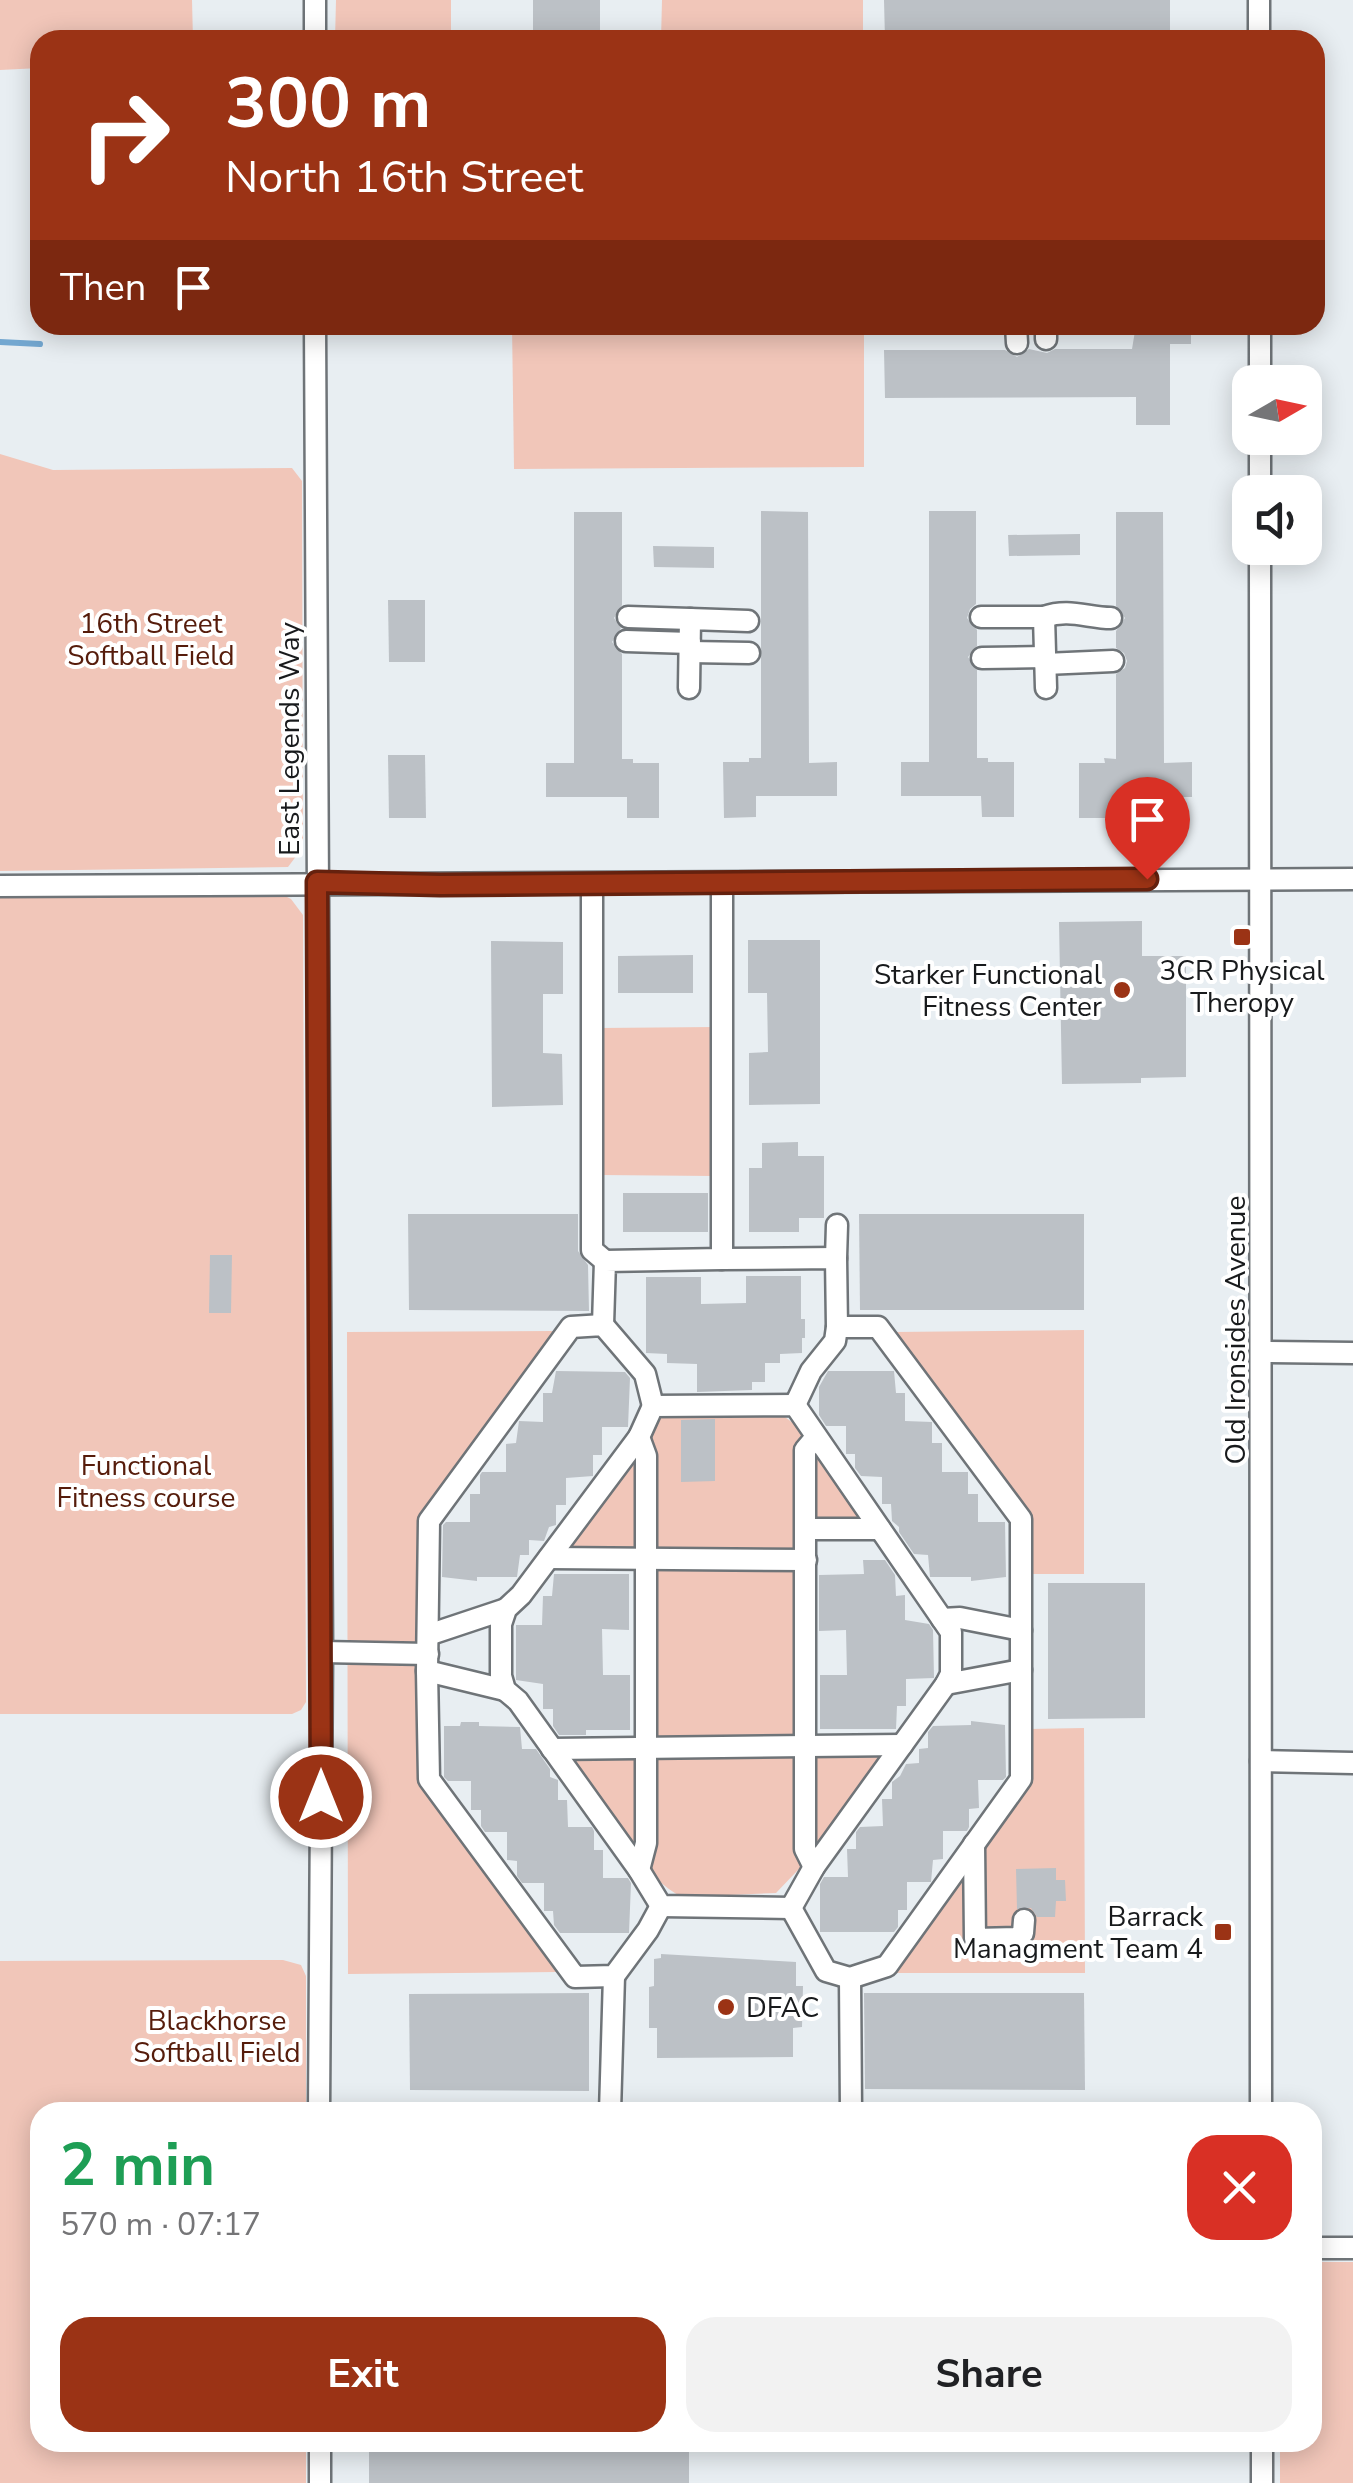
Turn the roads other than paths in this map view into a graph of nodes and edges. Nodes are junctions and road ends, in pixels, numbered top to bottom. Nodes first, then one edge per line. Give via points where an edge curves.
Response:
1 (315, 0) edge
2 (1259, 0) edge
3 (315, 30) edge
4 (1259, 30) edge
5 (316, 335) edge
6 (1260, 335) edge
7 (1260, 365) edge
8 (1260, 565) edge
9 (628, 617) dead end
10 (982, 617) dead end
11 (1044, 617) junction
12 (1111, 618) dead end
13 (690, 619) junction
14 (748, 620) dead end
15 (626, 641) dead end
16 (690, 647) junction
17 (749, 652) dead end
18 (982, 658) dead end
19 (1045, 660) junction
20 (1113, 661) dead end
21 (690, 688) dead end
22 (1046, 688) dead end
23 (1261, 878) junction
24 (1353, 879) edge
25 (317, 882) junction
26 (722, 883) junction
27 (592, 884) junction
28 (0, 886) edge
29 (837, 1226) dead end
30 (722, 1258) junction
31 (836, 1258) junction
32 (605, 1261) junction
33 (603, 1325) junction
34 (838, 1327) junction
35 (1262, 1352) junction
36 (1353, 1352) edge
37 (795, 1405) junction
38 (653, 1406) junction
39 (640, 1436) junction
40 (816, 1438) junction
41 (806, 1529) junction
42 (880, 1529) junction
43 (549, 1558) junction
44 (646, 1559) junction
45 (806, 1560) junction
46 (506, 1609) junction
47 (942, 1619) junction
48 (1021, 1630) junction
49 (322, 1652) junction
50 (428, 1653) junction
51 (1021, 1670) junction
52 (946, 1684) junction
53 (505, 1690) junction
54 (646, 1745) junction
55 (806, 1745) junction
56 (902, 1745) junction
57 (552, 1749) junction
58 (1261, 1761) junction
59 (1353, 1762) edge
60 (974, 1844) junction
61 (814, 1867) junction
62 (639, 1870) junction
63 (661, 1906) junction
64 (791, 1908) junction
65 (1024, 1920) dead end
66 (614, 1976) junction
67 (850, 1978) junction
68 (319, 2102) edge
69 (610, 2102) edge
70 (851, 2102) edge
71 (1262, 2102) edge
72 (1322, 2248) edge
73 (1353, 2248) edge
74 (320, 2452) edge
75 (1262, 2452) edge
76 (320, 2483) edge
77 (1262, 2483) edge

1 - 3 street
2 - 4 street
5 - 25 street, East Legends Way
6 - 7 street
8 - 23 street, Old Ironsides Avenue
9 - 13 street
10 - 11 street
11 - 12 street
11 - 19 street
13 - 14 street
13 - 16 street
15 - 16 street
16 - 17 street
16 - 21 street
18 - 19 street
19 - 20 street
19 - 22 street
23 - 24 street
23 - 26 street
23 - 35 street, Old Ironsides Avenue
25 - 27 street
25 - 28 street
25 - 49 street, East Legends Way
26 - 27 street
26 - 30 street
27 - 32 street via 589,1180 592,1250
29 - 31 street
30 - 31 street
30 - 32 street
31 - 34 street
32 - 33 street
33 - 38 street via 644,1374
33 - 50 street via 570,1327 429,1521
34 - 37 street
34 - 48 street via 878,1327 1021,1519
35 - 36 street
35 - 58 street, Old Ironsides Avenue
37 - 38 street
37 - 40 street
38 - 39 street
39 - 43 street
39 - 44 street via 646,1456
40 - 41 street via 805,1450
40 - 42 street
41 - 42 street
41 - 45 street
42 - 47 street
43 - 44 street
43 - 46 street
44 - 45 street
44 - 54 street
45 - 55 street
46 - 50 street
46 - 53 street
47 - 48 street
47 - 52 street via 951,1632
48 - 51 street
49 - 50 street
49 - 68 street, East Legends Way
50 - 53 street
50 - 66 street via 429,1778 575,1977
51 - 52 street
51 - 60 street via 1022,1778
52 - 56 street
53 - 57 street
54 - 55 street
54 - 57 street
54 - 62 street via 646,1844
55 - 56 street
55 - 61 street via 806,1849
56 - 61 street
57 - 62 street
58 - 59 street
58 - 71 street, Old Ironsides Avenue
60 - 65 street via 975,1940 1017,1938
60 - 67 street via 887,1966
61 - 64 street
62 - 63 street
63 - 64 street
63 - 66 street
64 - 67 street via 826,1971
66 - 69 street
67 - 70 street
72 - 73 street
74 - 76 street
75 - 77 street

